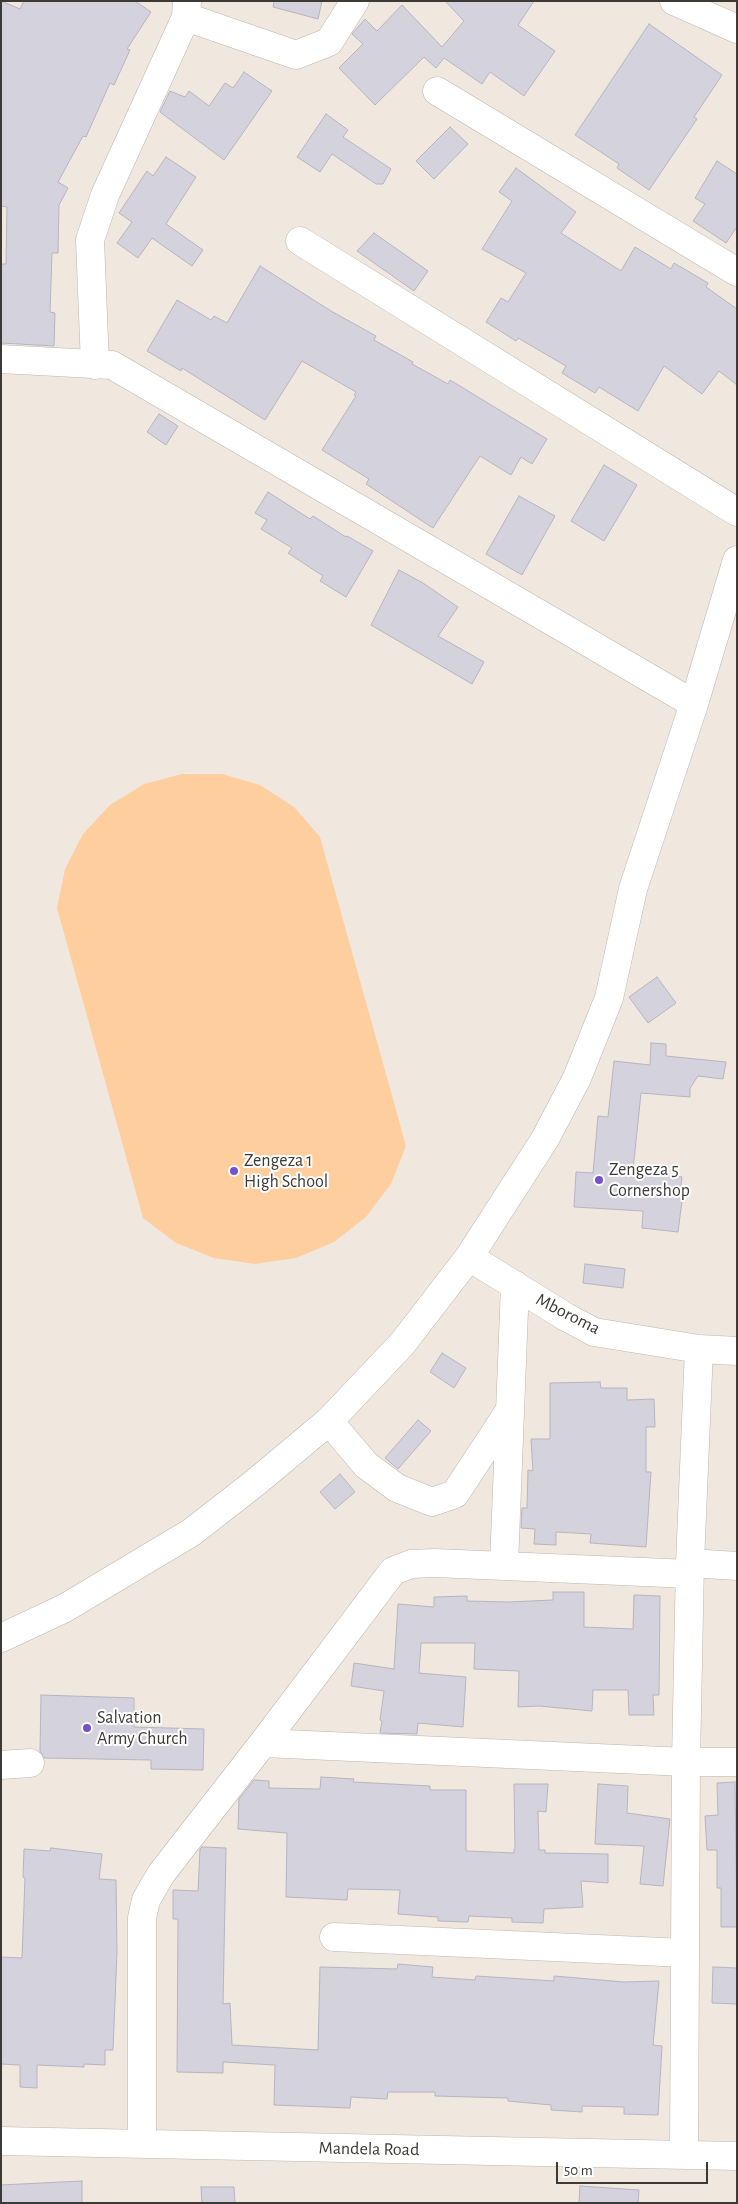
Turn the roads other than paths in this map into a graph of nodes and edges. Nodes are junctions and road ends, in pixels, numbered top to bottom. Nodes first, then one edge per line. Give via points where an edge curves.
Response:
1 (355, 1) edge
2 (674, 1) edge
3 (187, 9) edge
4 (737, 29) edge
5 (437, 91) dead end
6 (300, 241) dead end
7 (737, 272) edge
8 (1, 359) edge
9 (95, 365) junction
10 (737, 512) edge
11 (737, 560) edge
12 (694, 704) junction
13 (469, 1257) junction
14 (516, 1285) junction
15 (700, 1349) junction
16 (737, 1351) edge
17 (510, 1410) junction
18 (329, 1421) junction
19 (504, 1565) junction
20 (737, 1566) edge
21 (690, 1569) junction
22 (1, 1638) edge
23 (263, 1743) junction
24 (686, 1762) junction
25 (737, 1762) edge
26 (30, 1763) dead end
27 (1, 1765) edge
28 (334, 1937) dead end
29 (685, 1953) junction
30 (1, 2141) edge
31 (142, 2143) junction
32 (684, 2154) junction
33 (737, 2156) edge

1 - 3 street via 329,42 296,55
2 - 4 street
3 - 9 street via 105,196 90,240
5 - 7 street
6 - 10 street
8 - 9 street
9 - 12 street via 112,365
11 - 12 street
12 - 13 street via 633,889 609,998 577,1078 545,1139
13 - 14 street, Mboroma
13 - 18 street via 402,1344
14 - 15 street, Mboroma via 594,1332
14 - 17 street
15 - 16 street, Mboroma
15 - 21 street
17 - 18 street via 455,1494 432,1502 397,1488 366,1465
17 - 19 street
18 - 22 street via 192,1532 66,1608
19 - 21 street
19 - 23 street via 411,1564 393,1571
20 - 21 street
21 - 24 street
23 - 24 street
23 - 31 street via 161,1874 146,1900 142,1918
24 - 25 street
24 - 29 street
26 - 27 street
28 - 29 street
29 - 32 street
30 - 31 street, Mandela Road
31 - 32 street, Mandela Road
32 - 33 street, Mandela Road

